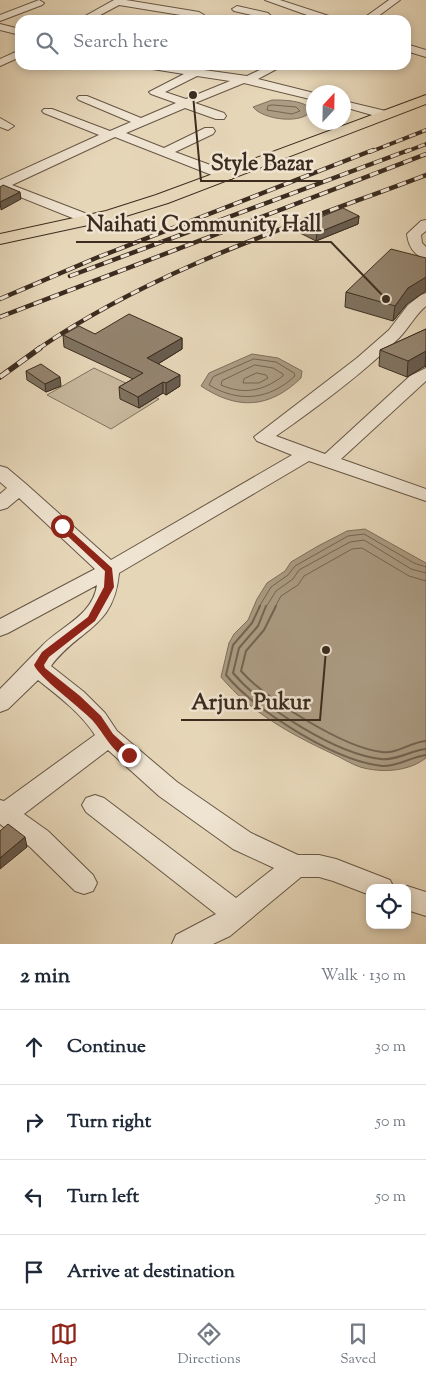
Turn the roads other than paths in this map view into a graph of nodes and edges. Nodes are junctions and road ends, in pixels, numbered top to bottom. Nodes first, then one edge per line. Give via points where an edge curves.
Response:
1 (169, 0) edge
2 (270, 0) edge
3 (377, 0) edge
4 (119, 1) edge
5 (393, 1) edge
6 (39, 3) dead end
7 (237, 9) dead end
8 (172, 10) junction
9 (92, 15) edge
10 (199, 15) dead end
11 (261, 15) edge
12 (316, 15) edge
13 (373, 15) edge
14 (0, 18) edge
15 (0, 27) edge
16 (15, 31) edge
17 (411, 49) edge
18 (426, 54) edge
19 (15, 56) edge
20 (0, 63) edge
21 (186, 70) edge
22 (192, 70) edge
23 (221, 70) edge
24 (267, 70) edge
25 (213, 74) junction
26 (245, 80) junction
27 (306, 95) edge
28 (83, 98) dead end
29 (426, 99) edge
30 (186, 104) junction
31 (351, 106) edge
32 (108, 109) junction
33 (48, 111) dead end
34 (386, 115) junction
35 (220, 116) dead end
36 (74, 121) junction
37 (142, 122) junction
38 (209, 131) dead end
39 (113, 134) junction
40 (165, 152) junction
41 (227, 176) junction
42 (0, 185) edge
43 (90, 220) junction
44 (426, 224) edge
45 (0, 239) edge
46 (426, 255) edge
47 (426, 298) edge
48 (403, 348) edge
49 (370, 355) junction
50 (423, 379) edge
51 (307, 454) junction
52 (328, 462) junction
53 (0, 472) edge
54 (19, 488) junction
55 (426, 495) edge
56 (0, 504) edge
57 (109, 570) junction
58 (0, 628) edge
59 (39, 665) junction
60 (0, 703) edge
61 (109, 736) junction
62 (96, 805) dead end
63 (3, 812) edge
64 (296, 866) junction
65 (84, 883) dead end
66 (372, 884) edge
67 (411, 899) edge
68 (426, 904) edge
69 (236, 914) junction
70 (186, 944) edge

1 - 8 street via 181,3
2 - 12 street
3 - 5 street
4 - 8 street
4 - 9 street
5 - 13 street
6 - 14 street
7 - 11 street
8 - 10 street
15 - 16 street
17 - 18 street
19 - 20 street
21 - 30 street via 155,91
22 - 25 street
23 - 25 street
24 - 26 street
25 - 26 street
26 - 27 street
26 - 30 street
28 - 32 street
29 - 34 main road
30 - 35 street
30 - 37 street
31 - 34 street
32 - 36 street
32 - 37 street
33 - 36 street
34 - 41 main road
36 - 39 street
37 - 39 street
38 - 40 street
39 - 40 street
39 - 42 street
40 - 41 street
41 - 43 main road
42 - 43 street
43 - 45 main road
44 - 46 street via 414,234 415,244
47 - 49 street
48 - 49 street
49 - 51 street via 262,437
50 - 52 street
51 - 52 street
51 - 57 street
52 - 55 street
53 - 54 street
54 - 56 street
54 - 57 street
57 - 58 street
57 - 59 street via 109,587 91,619 45,654
59 - 60 street
59 - 61 street via 97,719
61 - 63 street
61 - 64 street via 168,789 242,841
62 - 69 street
63 - 65 street via 39,839
64 - 66 street via 336,870
64 - 69 street
67 - 68 street
69 - 70 street via 220,927

